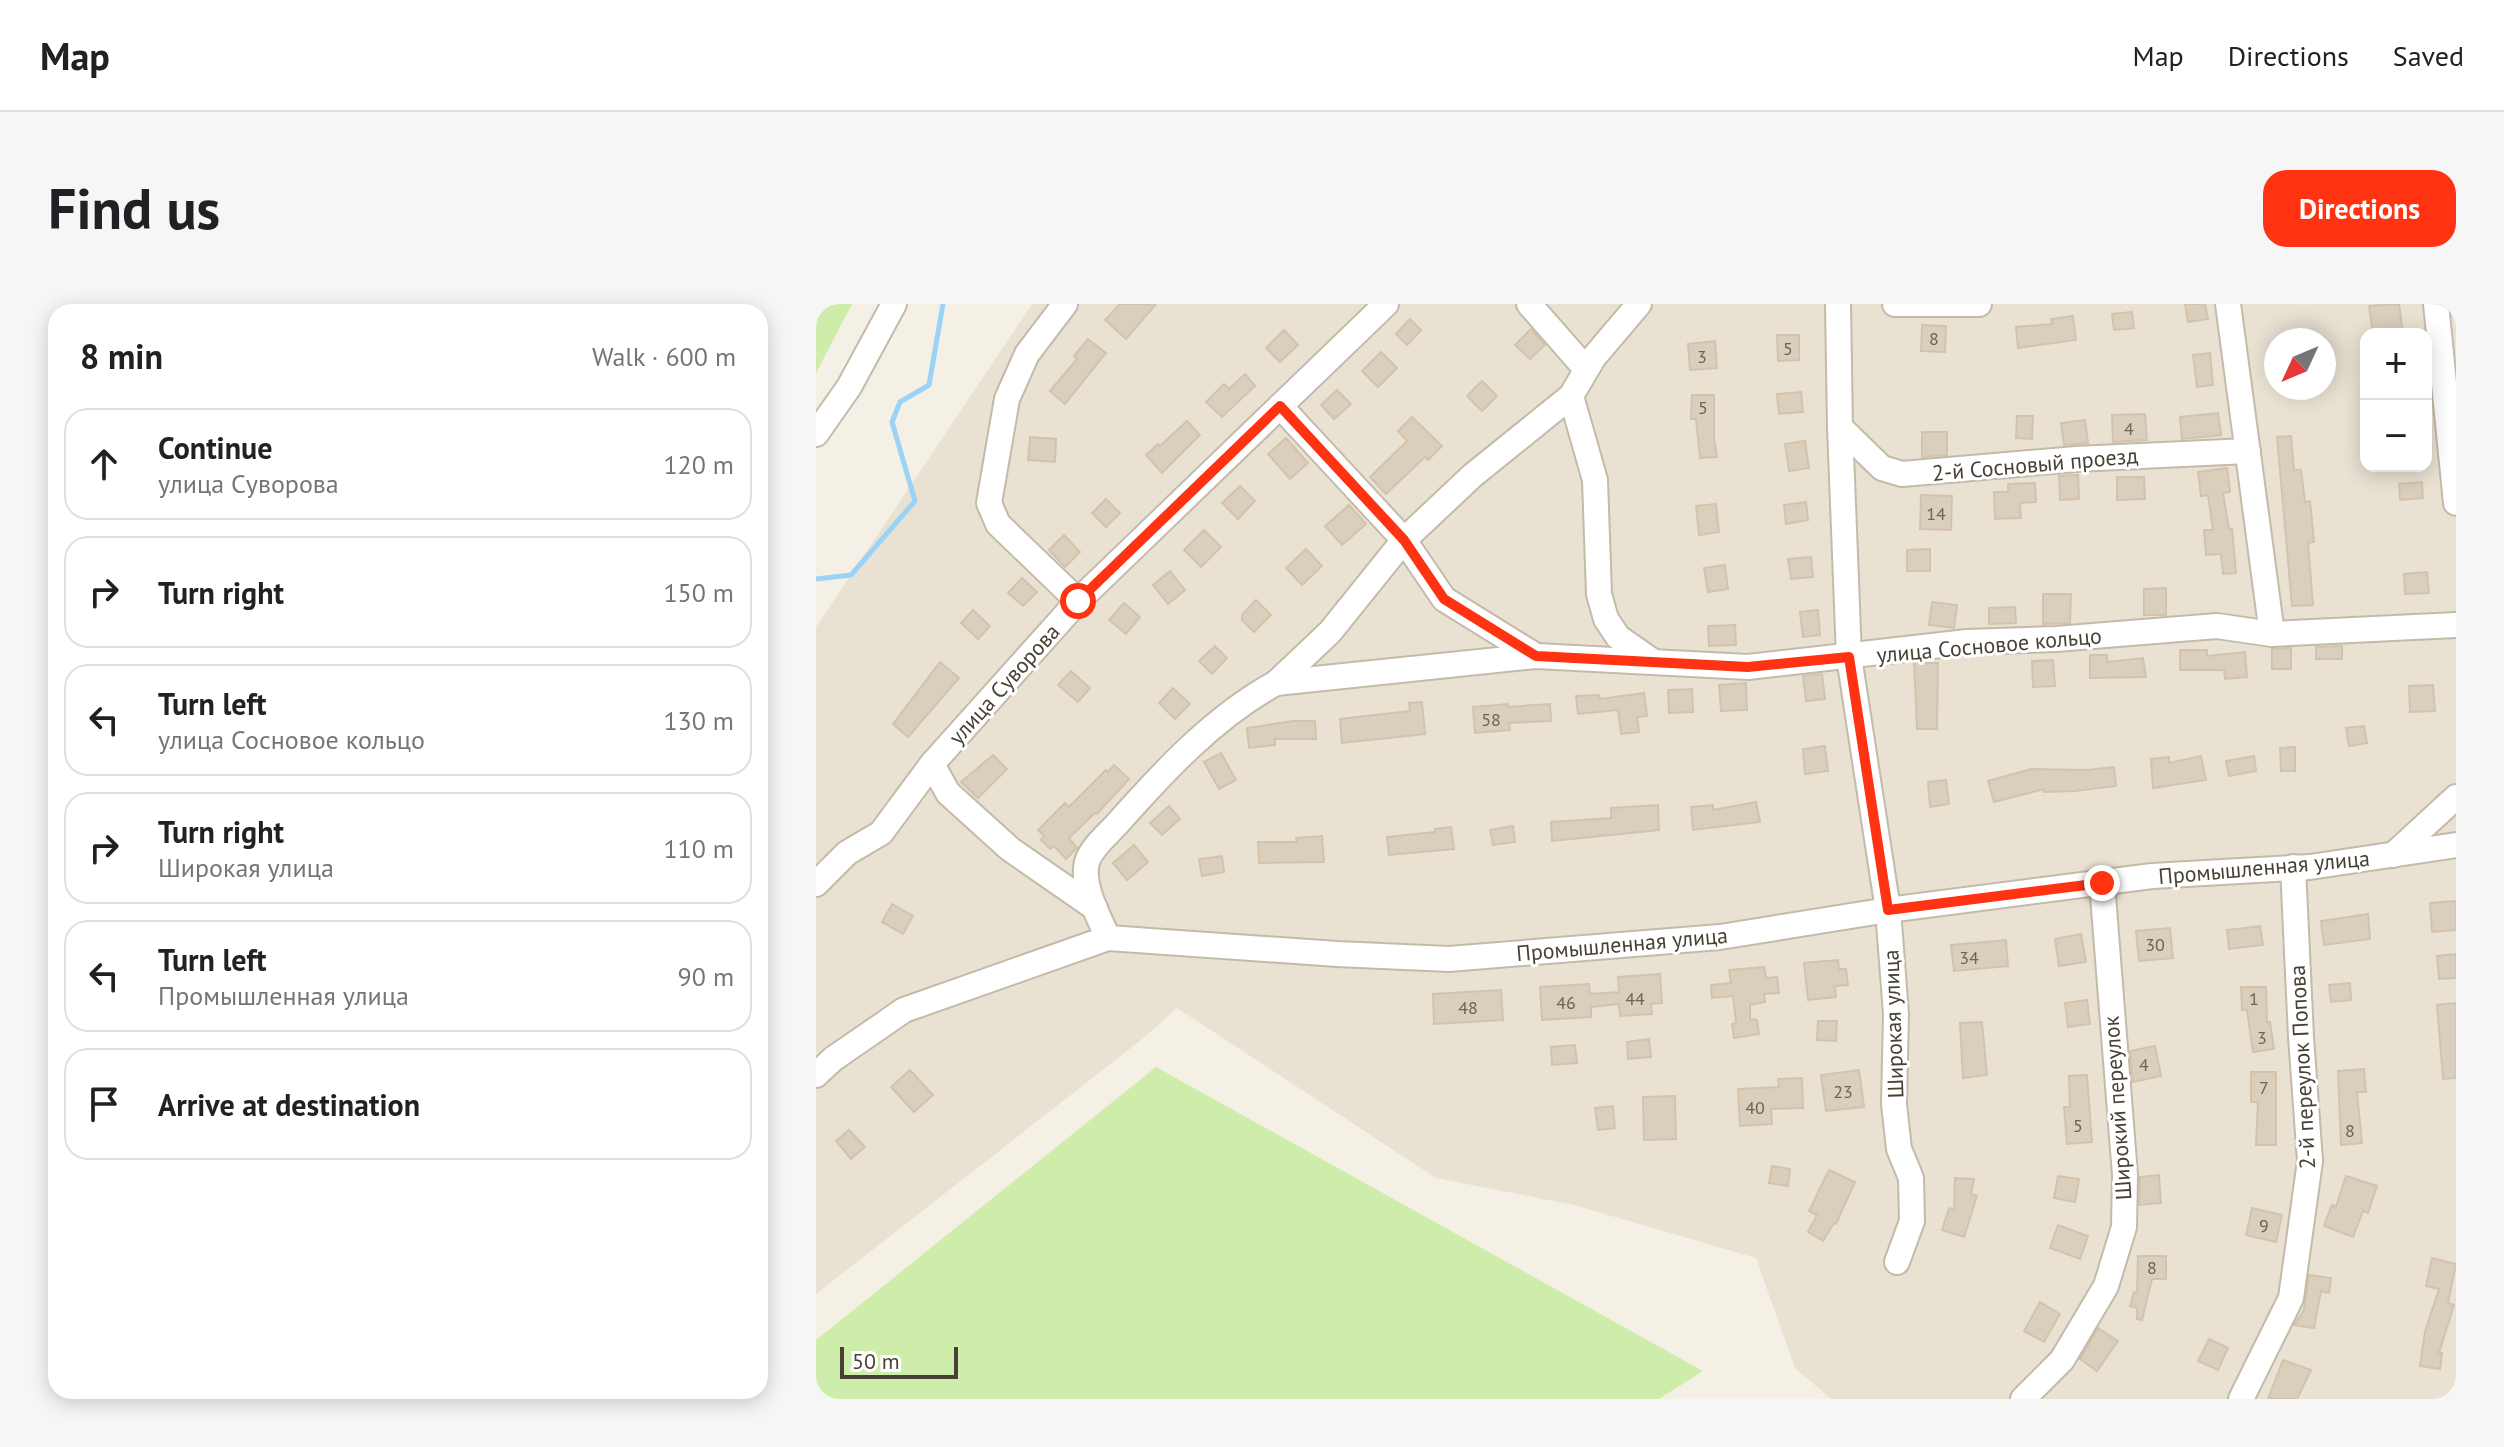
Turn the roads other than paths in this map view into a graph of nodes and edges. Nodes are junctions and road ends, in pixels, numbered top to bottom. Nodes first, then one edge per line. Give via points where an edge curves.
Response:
1 (894, 304) edge
2 (1065, 304) edge
3 (1386, 304) edge
4 (1529, 304) edge
5 (1639, 304) edge
6 (1838, 304) edge
7 (1895, 304) edge
8 (1979, 304) edge
9 (2228, 304) edge
10 (2436, 304) edge
11 (1586, 369) junction
12 (1571, 396) junction
13 (1280, 406) junction
14 (1840, 427) junction
15 (816, 434) edge
16 (2248, 451) junction
17 (2456, 503) edge
18 (1404, 540) junction
19 (1078, 601) junction
20 (2456, 625) edge
21 (2272, 634) junction
22 (1536, 656) junction
23 (1849, 657) junction
24 (1653, 661) junction
25 (1276, 683) junction
26 (932, 764) junction
27 (2456, 797) edge
28 (2456, 845) edge
29 (2393, 855) junction
30 (2293, 867) junction
31 (2102, 883) junction
32 (816, 884) edge
33 (1095, 908) junction
34 (1888, 910) junction
35 (1108, 938) junction
36 (816, 1075) edge
37 (1897, 1262) dead end
38 (2023, 1399) edge
39 (2241, 1399) edge

1 - 15 street via 849,387
2 - 19 street via 1027,354 1007,399 989,503 998,524
3 - 13 street, улица Суворова
4 - 11 street
5 - 11 street, улица Сосновое кольцо
6 - 14 street, Широкая улица
7 - 8 street
9 - 16 street
10 - 17 street
11 - 12 street, улица Сосновое кольцо
12 - 18 street, улица Сосновое кольцо via 1472,476
12 - 24 street via 1595,480 1599,594 1606,619 1618,637
13 - 18 street
13 - 19 street, улица Суворова
14 - 16 street, 2-й Сосновый проезд via 1882,468 1902,474
14 - 23 street, Широкая улица
16 - 21 street
18 - 22 street via 1444,599
18 - 25 street, улица Сосновое кольцо via 1330,632
19 - 26 street, улица Суворова
20 - 21 street, улица Сосновое кольцо
21 - 23 street, улица Сосновое кольцо via 2217,626 1967,642
22 - 24 street, улица Сосновое кольцо
22 - 25 street, улица Сосновое кольцо
23 - 24 street, улица Сосновое кольцо via 1748,667
23 - 34 street, Широкая улица
25 - 33 street, улица Сосновое кольцо via 1195,741 1095,848 1087,861
26 - 32 street, улица Суворова via 881,833 847,853
26 - 33 street, улица Суворова via 948,793 1010,849
27 - 29 street
28 - 29 street, Промышленная улица
29 - 30 street, Промышленная улица
30 - 31 street, Промышленная улица
30 - 39 street, 2-й переулок Попова via 2310,1161 2291,1298
31 - 34 street, Промышленная улица
31 - 38 street, Широкий переулок via 2125,1175 2124,1227 2106,1286 2062,1360
33 - 35 street, улица Сосновое кольцо
34 - 35 street, Промышленная улица via 1720,937 1449,959
34 - 37 street, Широкая улица via 1896,1014 1894,1104 1899,1149 1911,1178 1912,1221
35 - 36 street, Промышленная улица via 904,1010

